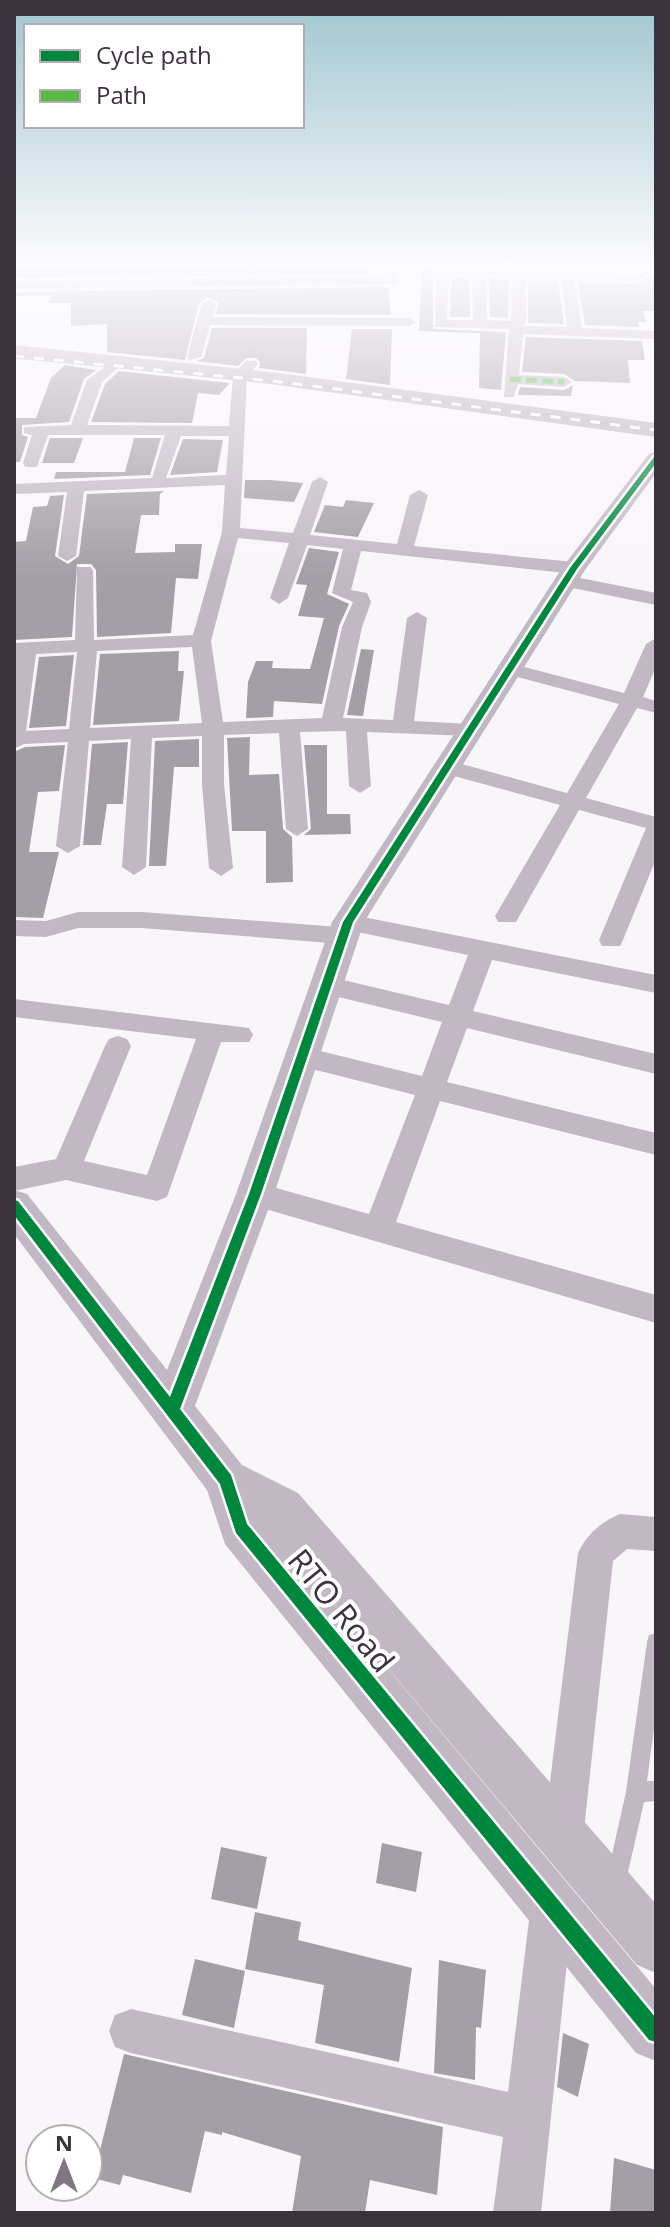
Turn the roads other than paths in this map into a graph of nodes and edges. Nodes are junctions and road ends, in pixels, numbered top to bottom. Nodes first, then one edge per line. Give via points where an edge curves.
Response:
1 (109, 369) edge
2 (245, 369) junction
3 (512, 369) edge
4 (564, 382) dead end
5 (510, 387) junction
6 (656, 415) edge
7 (77, 430) junction
8 (656, 430) edge
9 (174, 431) junction
10 (235, 431) junction
11 (656, 458) edge
12 (31, 463) dead end
13 (159, 476) dead end
14 (232, 480) junction
15 (320, 482) dead end
16 (76, 487) junction
17 (14, 489) edge
18 (419, 495) dead end
19 (231, 532) junction
20 (299, 539) junction
21 (353, 545) junction
22 (404, 550) junction
23 (67, 556) dead end
24 (84, 571) dead end
25 (570, 574) junction
26 (279, 598) dead end
27 (656, 599) edge
28 (417, 618) dead end
29 (201, 641) junction
30 (656, 644) edge
31 (88, 646) junction
32 (20, 649) edge
33 (509, 669) junction
34 (631, 701) junction
35 (656, 707) edge
36 (331, 724) junction
37 (289, 725) junction
38 (356, 725) junction
39 (403, 726) junction
40 (213, 727) junction
41 (470, 730) junction
42 (142, 731) junction
43 (81, 734) junction
44 (14, 740) edge
45 (447, 767) junction
46 (360, 786) dead end
47 (571, 801) junction
48 (656, 827) edge
49 (297, 829) dead end
50 (68, 846) dead end
51 (134, 867) dead end
52 (221, 868) dead end
53 (507, 916) dead end
54 (14, 928) edge
55 (345, 929) junction
56 (611, 940) dead end
57 (483, 949) junction
58 (656, 984) edge
59 (326, 985) junction
60 (14, 1008) edge
61 (457, 1017) junction
62 (212, 1031) junction
63 (240, 1035) dead end
64 (118, 1046) dead end
65 (300, 1056) junction
66 (656, 1064) edge
67 (432, 1087) junction
68 (656, 1144) edge
69 (66, 1169) junction
70 (14, 1179) edge
71 (255, 1194) junction
72 (14, 1205) edge
73 (378, 1229) junction
74 (656, 1309) edge
75 (172, 1411) junction
76 (226, 1480) junction
77 (656, 1534) edge
78 (656, 1642) edge
79 (646, 1791) edge
80 (563, 1839) junction
81 (634, 1900) edge
82 (551, 1907) junction
83 (656, 1946) edge
84 (597, 1962) junction
85 (131, 2031) dead end
86 (656, 2033) edge
87 (526, 2119) junction
88 (517, 2213) edge

1 - 7 street via 95,380
2 - 5 main road
2 - 8 main road
2 - 10 street
3 - 5 street
4 - 5 street
5 - 6 main road
7 - 9 street via 99,437
7 - 12 street via 36,430
9 - 10 street
9 - 13 street
10 - 14 street
11 - 25 street
14 - 16 street
14 - 19 street
15 - 20 street
16 - 17 street
16 - 23 street
18 - 22 street
19 - 20 street
19 - 29 street
20 - 21 street
20 - 26 street
21 - 22 street
21 - 36 street via 341,593 362,602
22 - 25 street
24 - 31 street via 83,638
25 - 27 street
25 - 33 street
28 - 39 street
29 - 31 street
29 - 40 street
30 - 34 street
31 - 32 street
31 - 43 street
32 - 44 street
33 - 34 street
33 - 41 street
34 - 35 street
34 - 47 street
36 - 37 street
36 - 38 street
37 - 40 street
37 - 49 street
38 - 39 street
38 - 46 street
39 - 41 street
40 - 42 street
40 - 52 street
41 - 45 street
42 - 43 street
42 - 51 street
43 - 44 street
43 - 50 street
45 - 47 street
45 - 55 street
47 - 48 street
47 - 53 street
48 - 56 street
54 - 55 street via 142,920
55 - 57 street
55 - 59 street
57 - 58 street
57 - 61 street
59 - 61 street
59 - 65 street
60 - 62 street
61 - 66 street
61 - 67 street
62 - 63 street
62 - 69 street via 157,1189
64 - 69 street
65 - 67 street
65 - 71 street
67 - 68 street
67 - 73 street
69 - 70 street
71 - 73 street
71 - 75 street
72 - 75 street, RTO Road
73 - 74 street
75 - 76 street, RTO Road
76 - 80 street, RTO Road via 282,1508
76 - 82 street, RTO Road via 241,1528
77 - 80 street via 620,1531 596,1553
78 - 79 lane
79 - 81 lane
80 - 81 street, RTO Road
80 - 82 street
81 - 83 street, RTO Road
81 - 84 street
82 - 84 street, RTO Road
82 - 87 street
84 - 86 street, RTO Road
85 - 87 street
87 - 88 street

